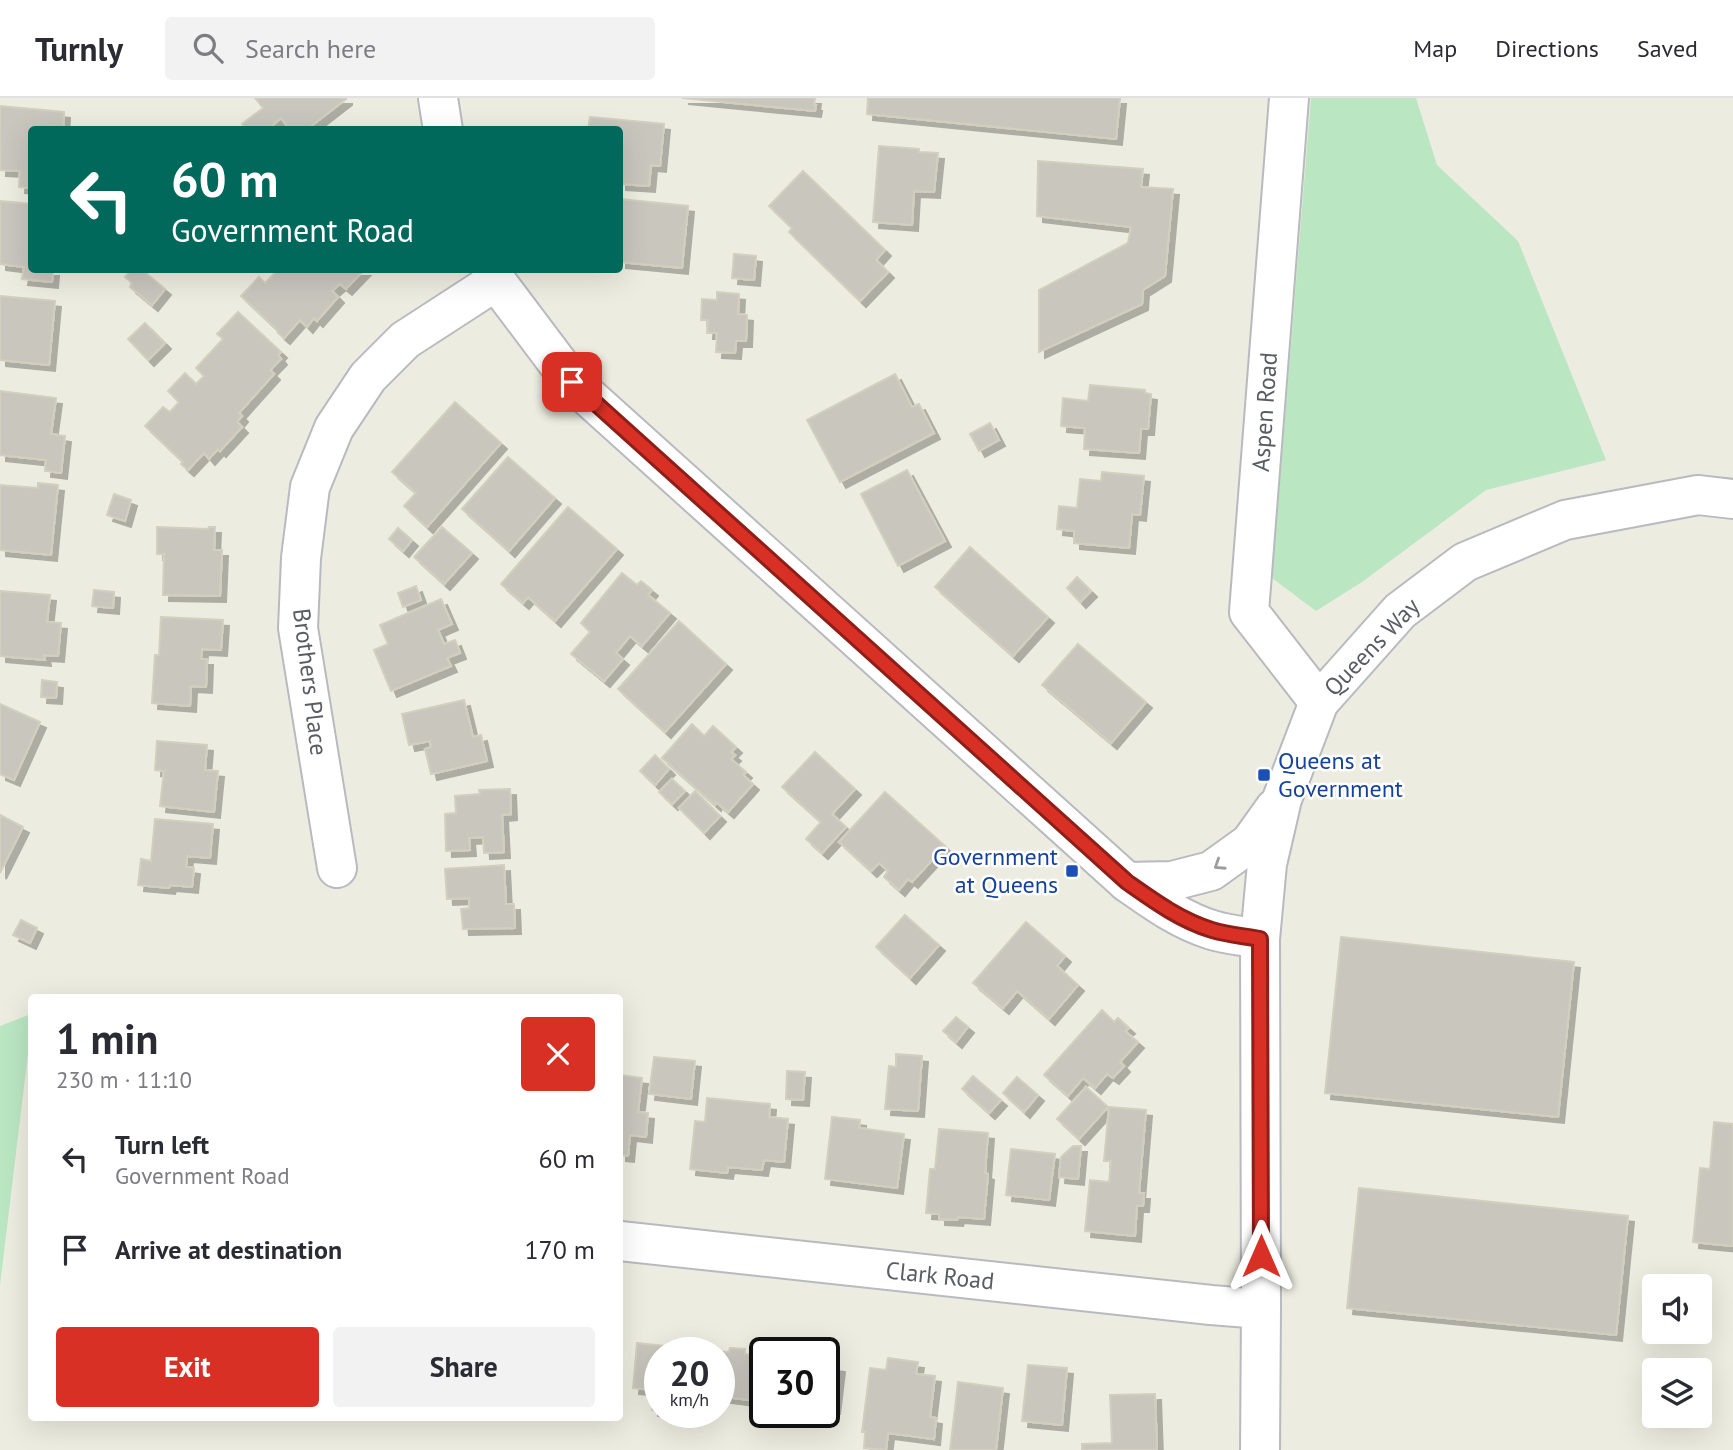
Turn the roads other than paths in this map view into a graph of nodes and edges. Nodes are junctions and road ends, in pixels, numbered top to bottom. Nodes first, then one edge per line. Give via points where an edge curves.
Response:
1 (438, 98) edge
2 (1289, 98) edge
3 (442, 126) edge
4 (494, 275) edge
5 (1733, 499) edge
6 (1319, 702) junction
7 (1282, 799) junction
8 (337, 868) dead end
9 (1127, 882) junction
10 (1260, 939) junction
11 (623, 1241) edge
12 (1261, 1310) junction
13 (1260, 1450) edge

1 - 3 street
2 - 6 street, Aspen Road via 1249,612
4 - 8 street, Brothers Place via 405,340 368,377 334,428 310,487 298,628
4 - 9 street via 572,382
5 - 6 street, Queens Way via 1698,495 1565,520 1465,562 1400,611
6 - 7 street, Queens Way
7 -> 9 street via 1250,843 1211,871 1172,881
7 - 10 street, Queens Way via 1267,864
9 - 10 street via 1198,925
10 - 12 street, Queens Way
11 - 12 street, Clark Road
12 - 13 street, Queens Way

